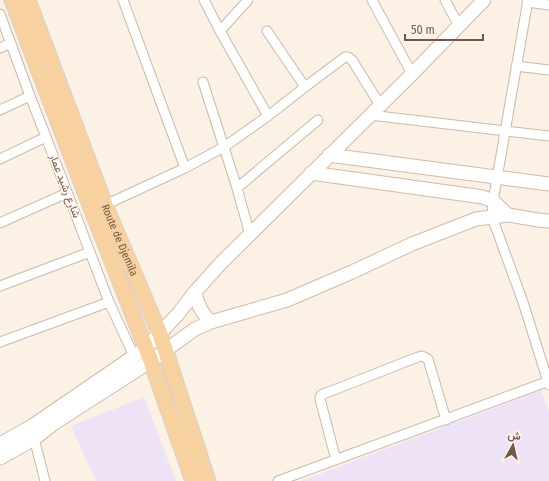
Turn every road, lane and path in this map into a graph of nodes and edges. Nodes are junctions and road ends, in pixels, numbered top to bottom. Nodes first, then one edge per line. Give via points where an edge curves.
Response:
1 (12, 0) edge
2 (28, 0) edge
3 (123, 0) edge
4 (204, 0) edge
5 (248, 0) edge
6 (372, 0) edge
7 (445, 0) edge
8 (484, 0) edge
9 (527, 1) edge
10 (549, 5) edge
11 (0, 14) edge
12 (458, 26) junction
13 (220, 31) junction
14 (267, 31) dead end
15 (11, 43) junction
16 (0, 48) edge
17 (516, 66) junction
18 (549, 70) edge
19 (412, 74) junction
20 (204, 82) dead end
21 (305, 87) junction
22 (30, 96) junction
23 (380, 105) junction
24 (0, 110) edge
25 (370, 115) junction
26 (268, 116) junction
27 (318, 120) dead end
28 (505, 131) junction
29 (549, 136) edge
30 (46, 137) junction
31 (224, 147) junction
32 (329, 155) junction
33 (0, 159) edge
34 (185, 168) junction
35 (311, 173) junction
36 (497, 178) junction
37 (549, 184) edge
38 (237, 188) junction
39 (68, 193) junction
40 (493, 202) junction
41 (105, 206) junction
42 (508, 215) junction
43 (492, 217) junction
44 (549, 221) edge
45 (0, 223) edge
46 (250, 235) junction
47 (90, 252) junction
48 (0, 286) edge
49 (195, 292) junction
50 (109, 302) junction
51 (211, 322) junction
52 (160, 334) junction
53 (0, 342) edge
54 (166, 350) junction
55 (144, 355) junction
56 (548, 383) edge
57 (446, 420) junction
58 (33, 432) junction
59 (0, 444) edge
60 (0, 458) edge
61 (336, 460) junction
62 (45, 481) edge
63 (193, 481) edge
64 (208, 481) edge
65 (278, 481) edge

1 - 55 main road
2 - 41 main road, Route de Djemila
3 - 34 street
4 - 13 street
5 - 13 street
6 - 19 street
7 - 12 street
8 - 12 street
9 - 10 street
9 - 17 street
11 - 15 street, شارع رشيد عمار
12 - 19 street
13 - 26 street
14 - 21 street
15 - 16 street
15 - 22 street, شارع رشيد عمار
17 - 18 street
17 - 28 street
19 - 23 street
20 - 31 street
21 - 23 street via 348,57
21 - 26 street
22 - 24 street
22 - 30 street, شارع رشيد عمار
23 - 25 street
25 - 28 street
25 - 32 street
26 - 31 street
27 - 38 street
28 - 29 street
28 - 36 street
30 - 33 street
30 - 39 street, شارع رشيد عمار
31 - 34 street
31 - 38 street
32 - 35 street
32 - 36 street
34 - 41 street
35 - 40 street via 478,196
35 - 46 street
36 - 37 street
36 - 40 street
38 - 46 street
39 - 45 street
39 - 47 street, شارع رشيد عمار
40 - 42 street
40 - 43 street
41 - 52 main road, Route de Djemila
42 - 43 street
42 - 44 street
43 - 51 street via 452,227 287,300
43 - 56 street via 523,302
46 - 49 street
47 - 48 street
47 - 50 street, شارع رشيد عمار
49 - 51 street via 202,313
49 - 52 street
50 - 53 street
50 - 55 street, شارع رشيد عمار
51 - 54 street via 194,329
52 - 54 main road, Route de Djemila
52 - 55 street
54 - 55 street
54 - 64 main road, Route de Djemila
55 - 58 street
55 - 58 street via 53,424
55 - 63 main road
56 - 57 street
57 - 61 street
57 - 61 street via 428,359 418,357 321,395
58 - 59 street
58 - 60 street
58 - 62 street
61 - 65 street

